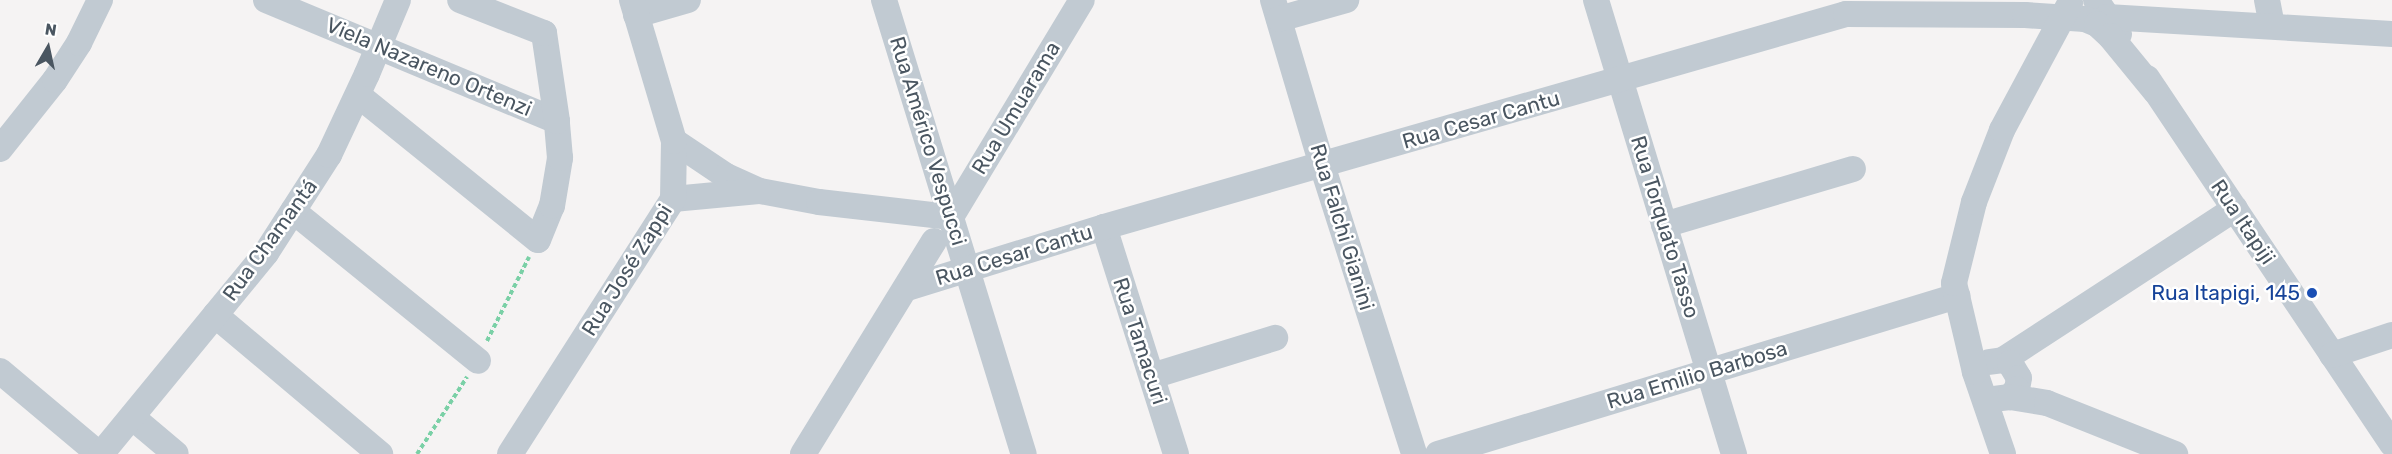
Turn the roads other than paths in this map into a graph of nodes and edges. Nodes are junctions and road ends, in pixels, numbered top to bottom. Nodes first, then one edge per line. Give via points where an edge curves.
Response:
1 (100, 0) edge
2 (266, 0) edge
3 (398, 0) edge
4 (459, 0) edge
5 (688, 0) edge
6 (884, 0) edge
7 (1058, 0) edge
8 (1082, 0) edge
9 (1346, 0) edge
10 (1596, 0) edge
11 (2267, 0) edge
12 (634, 8) edge
13 (2068, 8) edge
14 (1276, 9) edge
15 (2102, 9) edge
16 (1066, 26) junction
17 (2272, 26) junction
18 (2392, 34) edge
19 (379, 46) junction
20 (1620, 80) junction
21 (2156, 92) junction
22 (358, 95) junction
23 (557, 121) junction
24 (674, 141) junction
25 (0, 149) edge
26 (1322, 165) junction
27 (1853, 169) dead end
28 (760, 191) junction
29 (673, 199) junction
30 (2235, 209) junction
31 (293, 211) junction
32 (951, 217) junction
33 (1664, 225) junction
34 (1104, 227) junction
35 (934, 241) dead end
36 (969, 269) junction
37 (907, 288) junction
38 (1957, 296) junction
39 (215, 315) junction
40 (2392, 334) edge
41 (1275, 338) dead end
42 (2332, 355) junction
43 (478, 360) dead end
44 (0, 371) edge
45 (1708, 371) junction
46 (1152, 376) junction
47 (2012, 376) junction
48 (1980, 385) junction
49 (0, 393) edge
50 (132, 417) junction
51 (2392, 444) edge
52 (83, 454) edge
53 (100, 454) edge
54 (176, 454) edge
55 (380, 454) edge
56 (510, 454) edge
57 (803, 454) edge
58 (1024, 454) edge
59 (1176, 454) edge
60 (1414, 454) edge
61 (1438, 454) edge
62 (1734, 454) edge
63 (2003, 454) edge
64 (2175, 454) edge

1 - 25 street via 55,80
2 - 19 street, Viela Nazareno Ortenzi
3 - 19 street, Rua Chamantá
4 - 23 street via 544,33
5 - 12 street
6 - 32 street, Rua Américo Vespucci
7 - 16 street
8 - 16 street, Rua Umuarama
9 - 14 street
10 - 20 street, Rua Torquato Tasso
11 - 17 street
12 - 24 street, Rua José Zappi
13 - 20 street, Rua Cesar Cantu via 1846,14
13 - 21 street, Rua Cesar Cantu via 2097,24
13 - 38 street via 2002,129 1974,202 1954,283
14 - 26 street, Rua Falchi Gianini
15 - 17 street
15 - 21 street, Rua Itapiji
16 - 32 street, Rua Umuarama
17 - 18 street
19 - 22 street, Rua Chamantá
19 - 23 street, Viela Nazareno Ortenzi
20 - 26 street, Rua Cesar Cantu
20 - 33 street, Rua Torquato Tasso
21 - 30 street, Rua Itapiji
22 - 23 street via 538,240 557,182
22 - 31 street, Rua Chamantá via 329,155
24 - 28 street via 726,176
24 - 29 street, Rua José Zappi
26 - 34 street, Rua Cesar Cantu
26 - 60 street, Rua Falchi Gianini
27 - 33 street
28 - 29 street
28 - 32 street
29 - 56 street, Rua José Zappi
30 - 42 street, Rua Itapiji
30 - 47 street via 2034,340
31 - 39 street, Rua Chamantá via 266,253
31 - 43 street
32 - 36 street, Rua Américo Vespucci
33 - 45 street, Rua Torquato Tasso
34 - 36 street, Rua Cesar Cantu
34 - 46 street, Rua Tamacuri
35 - 37 street
36 - 37 street, Rua Cesar Cantu
36 - 58 street, Rua Américo Vespucci
37 - 57 street
38 - 45 street, Rua Emilio Barbosa
38 - 48 street
39 - 50 street, Rua Chamantá
39 - 55 street
40 - 42 street
41 - 46 street
42 - 51 street, Rua Itapiji
44 - 53 street
45 - 61 street, Rua Emilio Barbosa
45 - 62 street, Rua Torquato Tasso
46 - 59 street, Rua Tamacuri
47 - 48 street via 1986,363
47 - 48 street via 2000,400 1989,398
47 - 64 street via 2047,403
48 - 63 street
49 - 52 street via 8,389
50 - 53 street, Rua Chamantá
50 - 54 street

